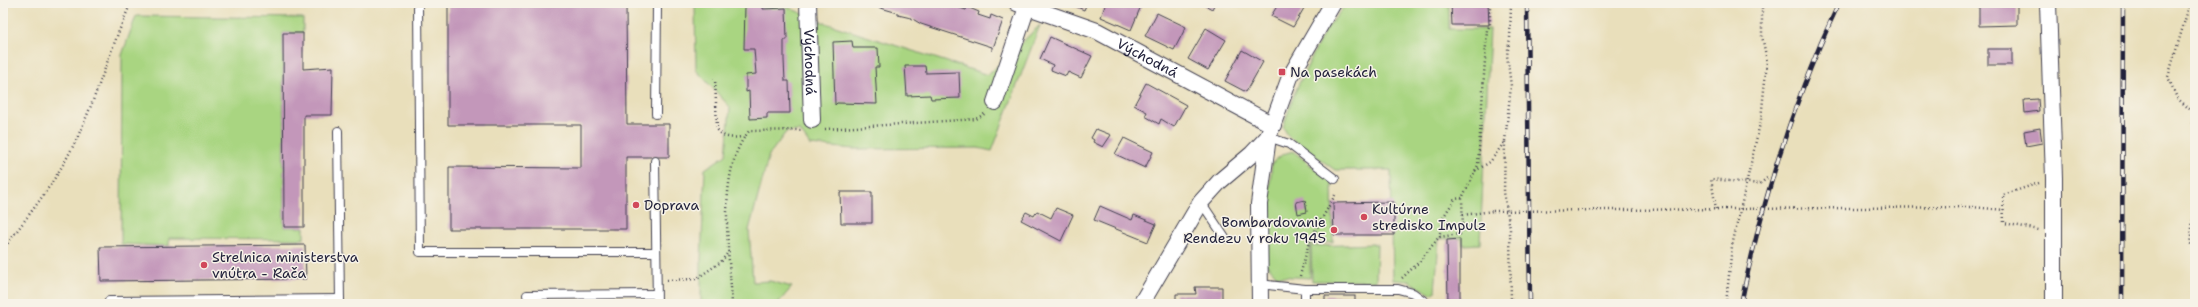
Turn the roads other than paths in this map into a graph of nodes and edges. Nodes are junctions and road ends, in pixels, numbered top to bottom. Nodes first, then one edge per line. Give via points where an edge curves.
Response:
1 (418, 3) edge
2 (657, 3) edge
3 (808, 3) edge
4 (1333, 3) edge
5 (2048, 3) edge
6 (1022, 5) edge
7 (995, 102) road end
8 (656, 114) dead end
9 (812, 125) road end
10 (338, 131) dead end
11 (1271, 131) junction
12 (655, 161) dead end
13 (1335, 179) dead end
14 (1201, 202) junction
15 (1226, 238) dead end
16 (655, 252) junction
17 (1259, 284) junction
18 (1300, 289) junction
19 (656, 294) junction
20 (527, 295) dead end
21 (109, 301) dead end
22 (340, 302) edge
23 (657, 304) edge
24 (1141, 304) edge
25 (1260, 304) edge
26 (1304, 304) edge
27 (1428, 304) edge
28 (2054, 304) edge

1 - 16 lane via 420,252
2 - 8 lane
3 - 9 street, Východná
4 - 11 street via 1290,77
5 - 28 street via 2054,178
6 - 7 street
6 - 11 street, Východná via 1097,31
10 - 22 lane
11 - 13 lane
11 - 14 street via 1252,154 1220,181
11 - 17 street via 1259,204
12 - 16 lane
14 - 15 lane
14 - 24 street
16 - 19 lane
17 - 18 lane
17 - 25 street
18 - 26 lane
18 - 27 lane via 1398,289 1413,293
19 - 20 lane
19 - 23 lane
21 - 22 lane

